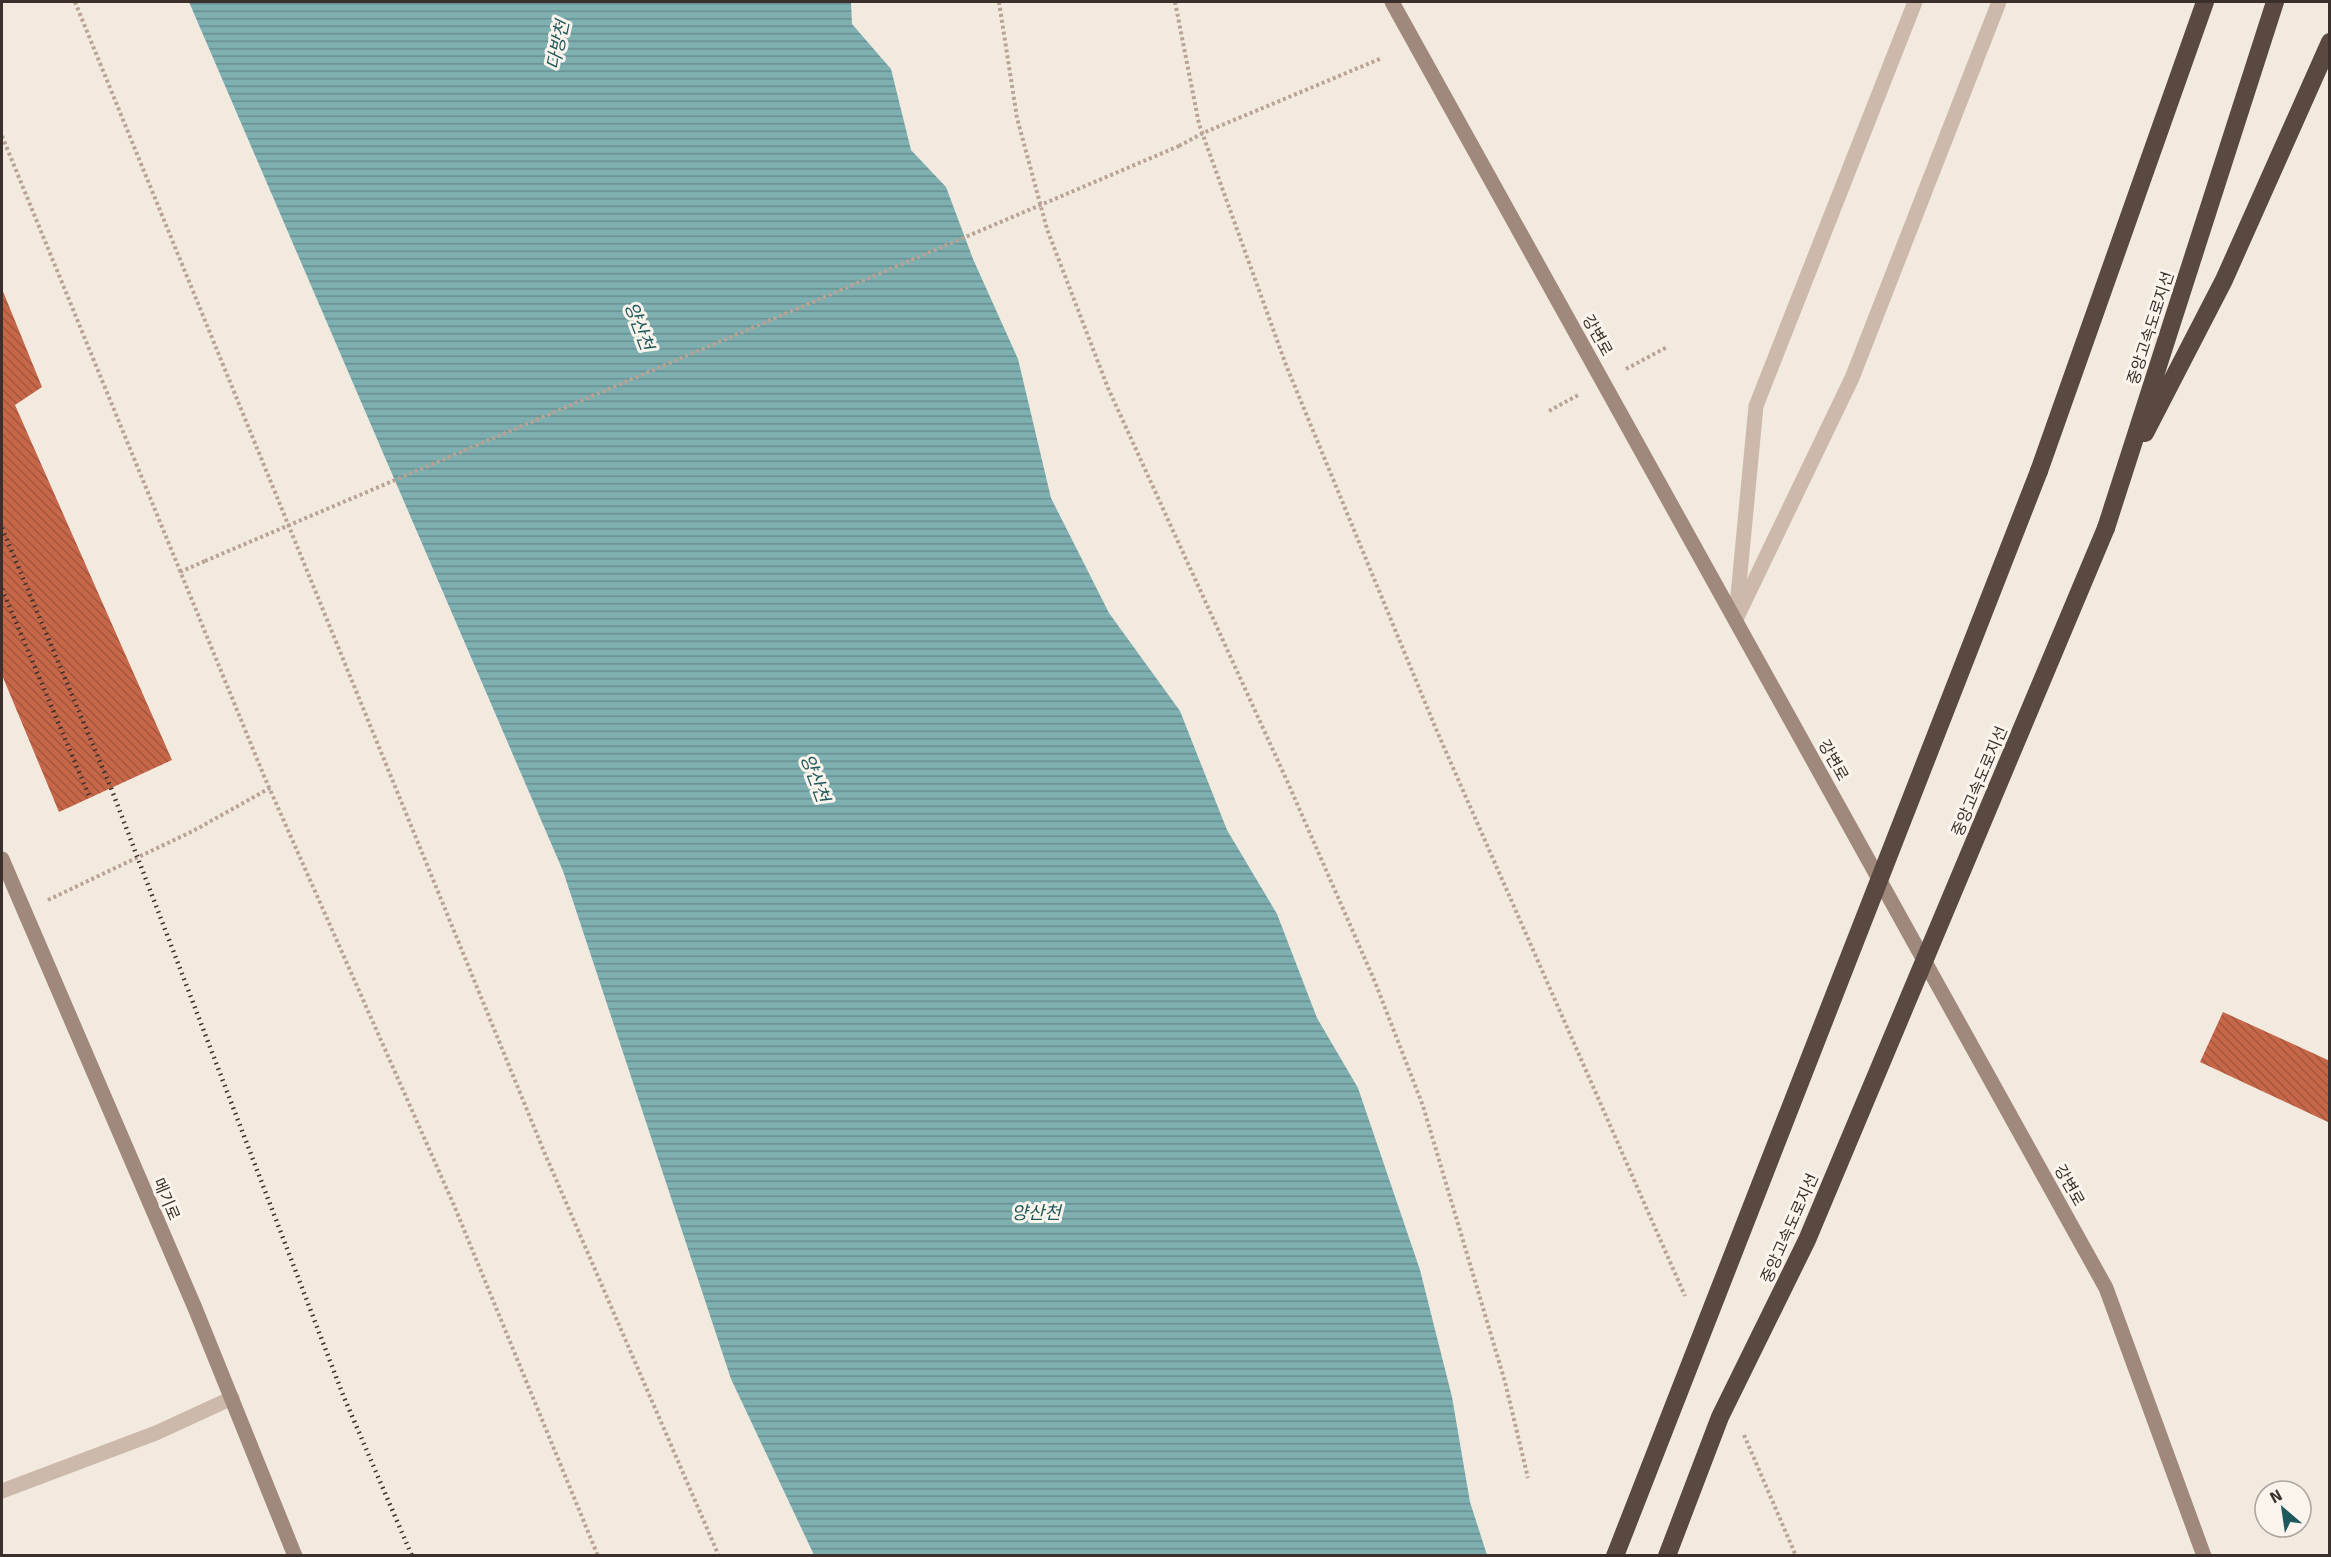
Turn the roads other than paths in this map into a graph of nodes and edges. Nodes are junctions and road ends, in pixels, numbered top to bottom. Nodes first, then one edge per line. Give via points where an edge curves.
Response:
1 (1392, 2) edge
2 (1915, 2) edge
3 (1999, 2) edge
4 (2205, 2) edge
5 (2276, 2) edge
6 (2330, 42) edge
7 (2121, 480) junction
8 (1736, 619) junction
9 (2, 859) edge
10 (232, 1398) junction
11 (2, 1491) edge
12 (295, 1556) edge
13 (1615, 1556) edge
14 (1667, 1556) edge
15 (2204, 1556) edge

1 - 8 street, 강변로
2 - 8 street via 1756,406
3 - 8 street via 1852,378
4 - 13 highway, bridge via 2039,471
5 - 7 highway, 중앙고속도로지선
6 - 7 highway via 2224,280
7 - 14 highway, 중앙고속도로지선, bridge via 2106,528 1807,1240 1720,1418
8 - 15 street, 강변로 via 2106,1288
9 - 10 street, 메기로
10 - 11 street via 156,1433
10 - 12 street, 메기로

